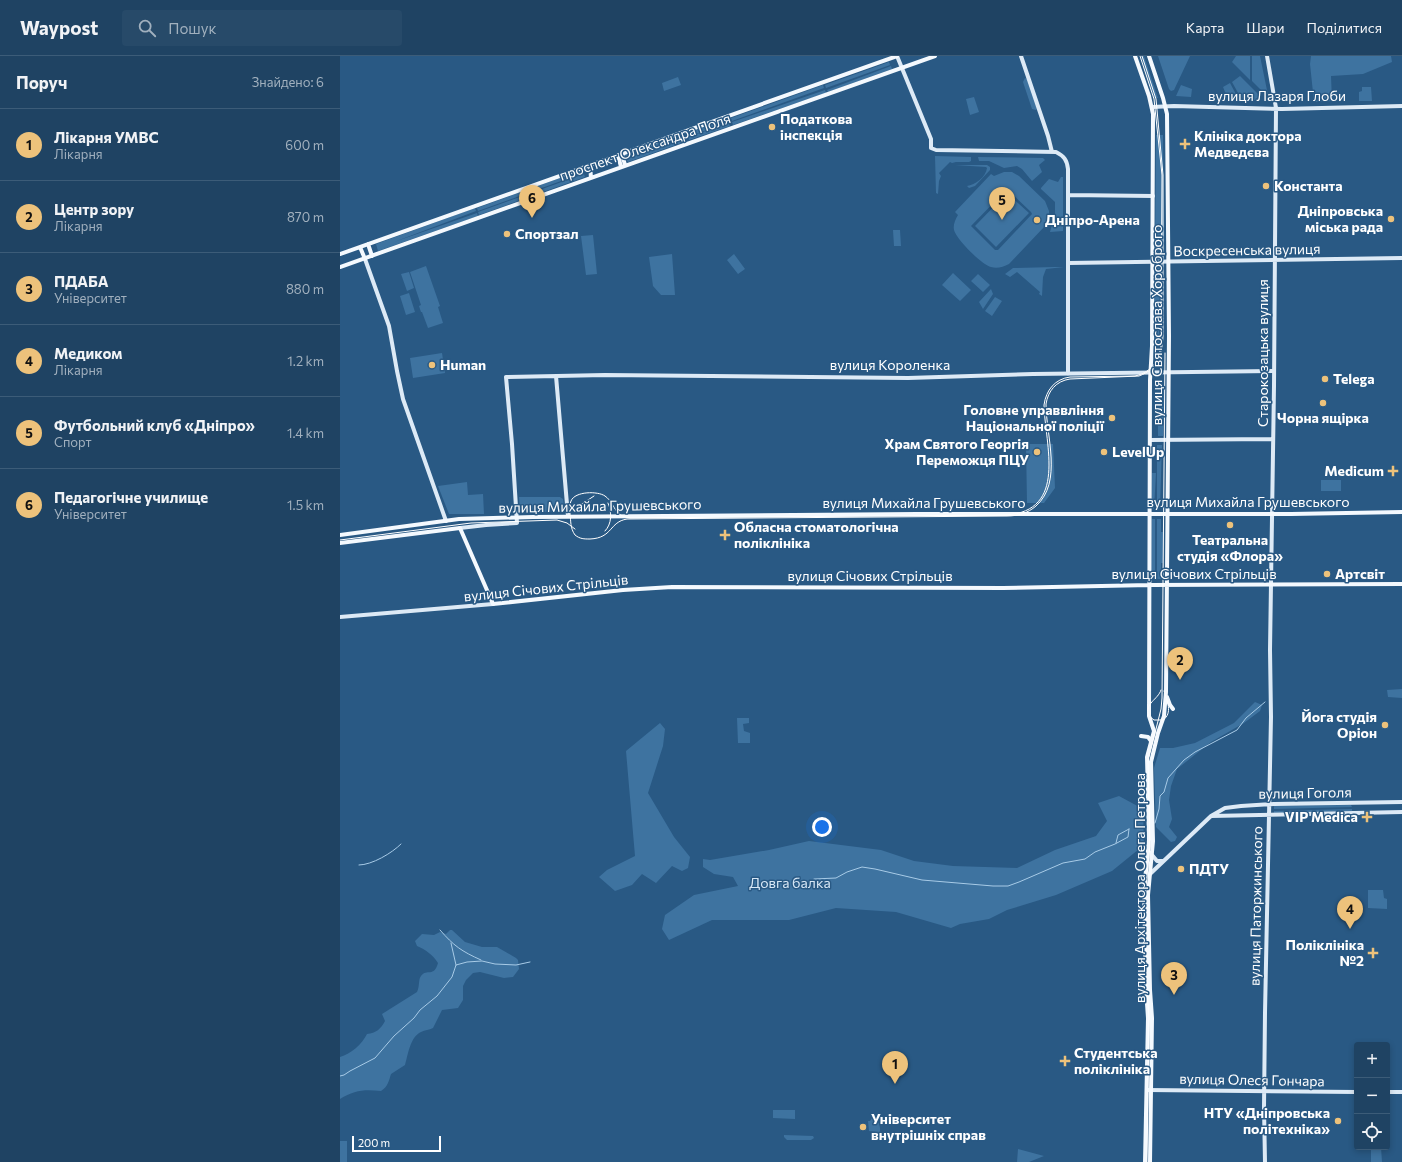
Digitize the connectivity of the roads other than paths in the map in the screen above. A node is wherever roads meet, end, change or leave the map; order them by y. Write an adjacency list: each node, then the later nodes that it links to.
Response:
1 (897, 56): 7 (street); 13 (main road, проспект Олександра Поля)
2 (935, 56): 7 (main road, проспект Олександра Поля)
3 (1021, 56): 12 (street)
4 (1136, 56): 10 (main road, вулиця Святослава Хороброго)
5 (1149, 56): 8 (main road, вулиця Святослава Хороброго)
6 (1267, 56): 11 (street, Старокозацька вулиця)
7 (902, 68): 12 (street); 15 (main road, проспект Олександра Поля)
8 (1165, 106): 10 (street, вулиця Лазаря Глоби); 11 (street, вулиця Лазаря Глоби); 27 (main road, вулиця Святослава Хороброго)
9 (1402, 106): 11 (street, вулиця Лазаря Глоби)
10 (1152, 107): 18 (main road, вулиця Святослава Хороброго)
11 (1276, 108): 25 (street, Старокозацька вулиця)
12 (1054, 152): 17 (street)
13 (620, 155): 14 (main road, проспект Олександра Поля); 15 (main road)
14 (590, 166): 16 (main road); 19 (main road, проспект Олександра Поля)
15 (623, 166): 16 (main road, проспект Олександра Поля)
16 (591, 178): 22 (main road, проспект Олександра Поля)
17 (1068, 195): 18 (street); 28 (street)
18 (1152, 196): 26 (main road, вулиця Святослава Хороброго)
19 (368, 244): 20 (main road, проспект Олександра Поля); 22 (main road)
20 (360, 247): 21 (main road, проспект Олександра Поля); 24 (main road)
21 (340, 254)
22 (372, 256): 24 (main road, проспект Олександра Поля)
23 (1402, 258): 25 (street, Воскресенська вулиця)
24 (365, 259): 29 (main road, проспект Олександра Поля); 44 (street)
25 (1274, 261): 27 (street, Воскресенська вулиця); 30 (street, Старокозацька вулиця)
26 (1152, 262): 27 (street, Воскресенська вулиця); 28 (street, Воскресенська вулиця); 31 (main road, вулиця Святослава Хороброго)
27 (1168, 262): 32 (main road, вулиця Святослава Хороброго)
28 (1068, 263): 33 (street)
29 (340, 267)
30 (1273, 371): 32 (street, вулиця Короленка); 35 (street, Старокозацька вулиця)
31 (1150, 372): 32 (street, вулиця Короленка); 33 (street, вулиця Короленка); 36 (main road, вулиця Святослава Хороброго)
32 (1168, 372): 37 (main road, вулиця Святослава Хороброго)
33 (1068, 374): 34 (street, вулиця Короленка)
34 (556, 376): 42 (street); 43 (street, вулиця Короленка)
35 (1273, 439): 37 (street); 41 (street, Старокозацька вулиця)
36 (1150, 440): 37 (street); 39 (main road, вулиця Святослава Хороброго)
37 (1168, 440): 40 (main road, вулиця Святослава Хороброго)
38 (1402, 512): 41 (main road, вулиця Михайла Грушевського)
39 (1150, 514): 40 (main road, вулиця Михайла Грушевського); 42 (main road, вулиця Михайла Грушевського); 50 (main road, вулиця Святослава Хороброго)
40 (1168, 514): 41 (main road, вулиця Михайла Грушевського); 51 (main road, вулиця Святослава Хороброго)
41 (1272, 514): 52 (street, Старокозацька вулиця)
42 (568, 516): 43 (main road, вулиця Михайла Грушевського)
43 (517, 517): 44 (main road, вулиця Михайла Грушевського); 45 (street, вулиця Михайла Грушевського)
44 (446, 521): 46 (main road); 47 (main road, вулиця Михайла Грушевського)
45 (460, 528): 46 (main road); 53 (main road)
46 (449, 529): 48 (main road)
47 (340, 535)
48 (340, 543)
49 (1402, 584): 52 (main road, вулиця Січових Стрільців)
50 (1150, 585): 51 (main road, вулиця Січових Стрільців); 53 (main road, вулиця Січових Стрільців); 58 (main road, вулиця Святослава Хороброго)
51 (1167, 585): 52 (main road, вулиця Січових Стрільців); 56 (main road, вулиця Святослава Хороброго)
52 (1271, 585): 55 (street, Старокозацька вулиця)
53 (493, 604): 54 (street, вулиця Січових Стрільців)
54 (340, 617)
55 (1270, 650): 65 (street, вулиця Паторжинського)
56 (1166, 692): 57 (main road); 58 (main road, вулиця Святослава Хороброго)
57 (1174, 709)
58 (1156, 732): 60 (main road, вулиця Святослава Хороброго); 62 (main road, вулиця Святослава Хороброго)
59 (1141, 736): 60 (main road)
60 (1151, 741): 61 (main road, вулиця Святослава Хороброго)
61 (1148, 754): 63 (main road, вулиця Архітектора Олега Петрова)
62 (1152, 758): 63 (main road, вулиця Архітектора Олега Петрова)
63 (1150, 798): 69 (main road, вулиця Архітектора Олега Петрова)
64 (1402, 802): 65 (street, вулиця Гоголя)
65 (1269, 805): 67 (street, вулиця Паторжинського); 68 (street, вулиця Гоголя)
66 (1402, 812): 67 (street, вулиця Гоголя)
67 (1269, 815): 68 (street, вулиця Гоголя); 74 (street, вулиця Паторжинського)
68 (1210, 816): 71 (street, вулиця Гоголя)
69 (1151, 828): 70 (main road, вулиця Архітектора Олега Петрова); 73 (main road, вулиця Архітектора Олега Петрова)
70 (1152, 855): 71 (street); 72 (main road, вулиця Архітектора Олега Петрова)
71 (1164, 861): 72 (street, вулиця Гоголя)
72 (1150, 874): 73 (main road, вулиця Архітектора Олега Петрова)
73 (1148, 1090): 74 (street, вулиця Олеся Гончара); 78 (main road, вулиця Архітектора Олега Петрова); 79 (main road, вулиця Архітектора Олега Петрова)
74 (1264, 1091): 75 (street, вулиця Олеся Гончара); 80 (street, вулиця Паторжинського)
75 (1354, 1092)
76 (1390, 1092): 77 (street)
77 (1402, 1092)
78 (1146, 1162)
79 (1150, 1162)
80 (1265, 1162)

